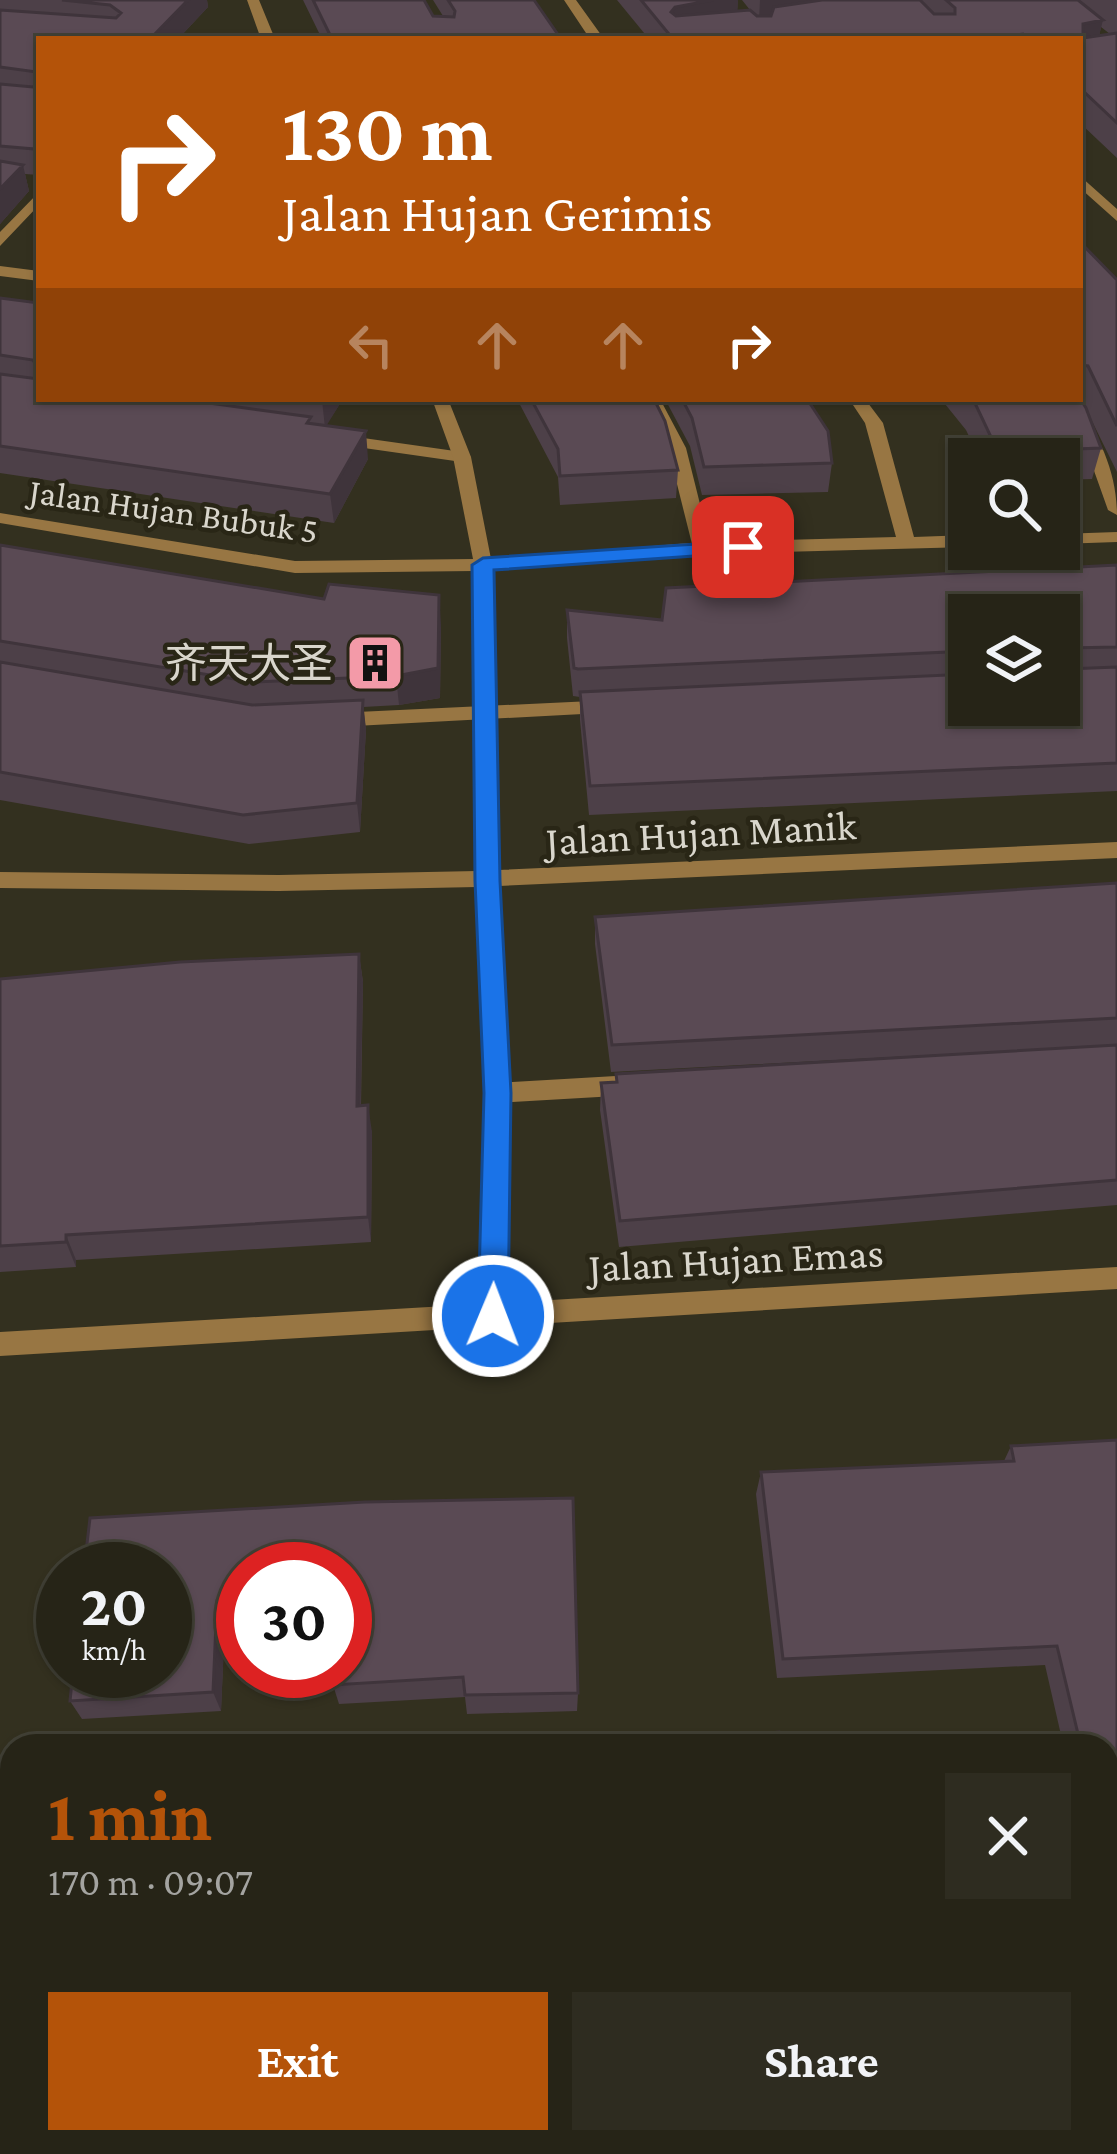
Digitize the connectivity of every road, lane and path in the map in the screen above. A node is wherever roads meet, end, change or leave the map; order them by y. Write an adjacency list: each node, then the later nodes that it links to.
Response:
1 (253, 0): 3 (street)
2 (570, 0): 4 (street)
3 (267, 36)
4 (595, 36)
5 (20, 182): 7 (street)
6 (1083, 183): 9 (street)
7 (36, 184)
8 (36, 199): 10 (street)
9 (1117, 217)
10 (0, 241)
11 (0, 271): 12 (street)
12 (36, 276)
13 (441, 402): 18 (street)
14 (653, 402): 25 (street)
15 (859, 402): 24 (street)
16 (1070, 402): 19 (street)
17 (326, 437): 18 (street)
18 (462, 457): 26 (street)
19 (1117, 510)
20 (0, 518): 26 (street, Jalan Hujan Bubuk 5)
21 (1117, 537): 22 (street)
22 (1080, 538)
23 (948, 542): 24 (street, Jalan Hujan Bubuk 5)
24 (907, 543): 25 (street, Jalan Hujan Bubuk 5)
25 (702, 548): 26 (street, Jalan Hujan Bubuk 5)
26 (483, 565): 28 (street)
27 (647, 706): 28 (street)
28 (486, 713): 29 (street); 32 (street)
29 (303, 721)
30 (1117, 850): 32 (street, Jalan Hujan Manik)
31 (0, 880): 32 (street, Jalan Hujan Manik)
32 (488, 881): 34 (street)
33 (664, 1084): 34 (street)
34 (497, 1093): 36 (street)
35 (1117, 1278): 36 (street, Jalan Hujan Emas)
36 (493, 1316): 37 (street, Jalan Hujan Emas)
37 (0, 1344)

